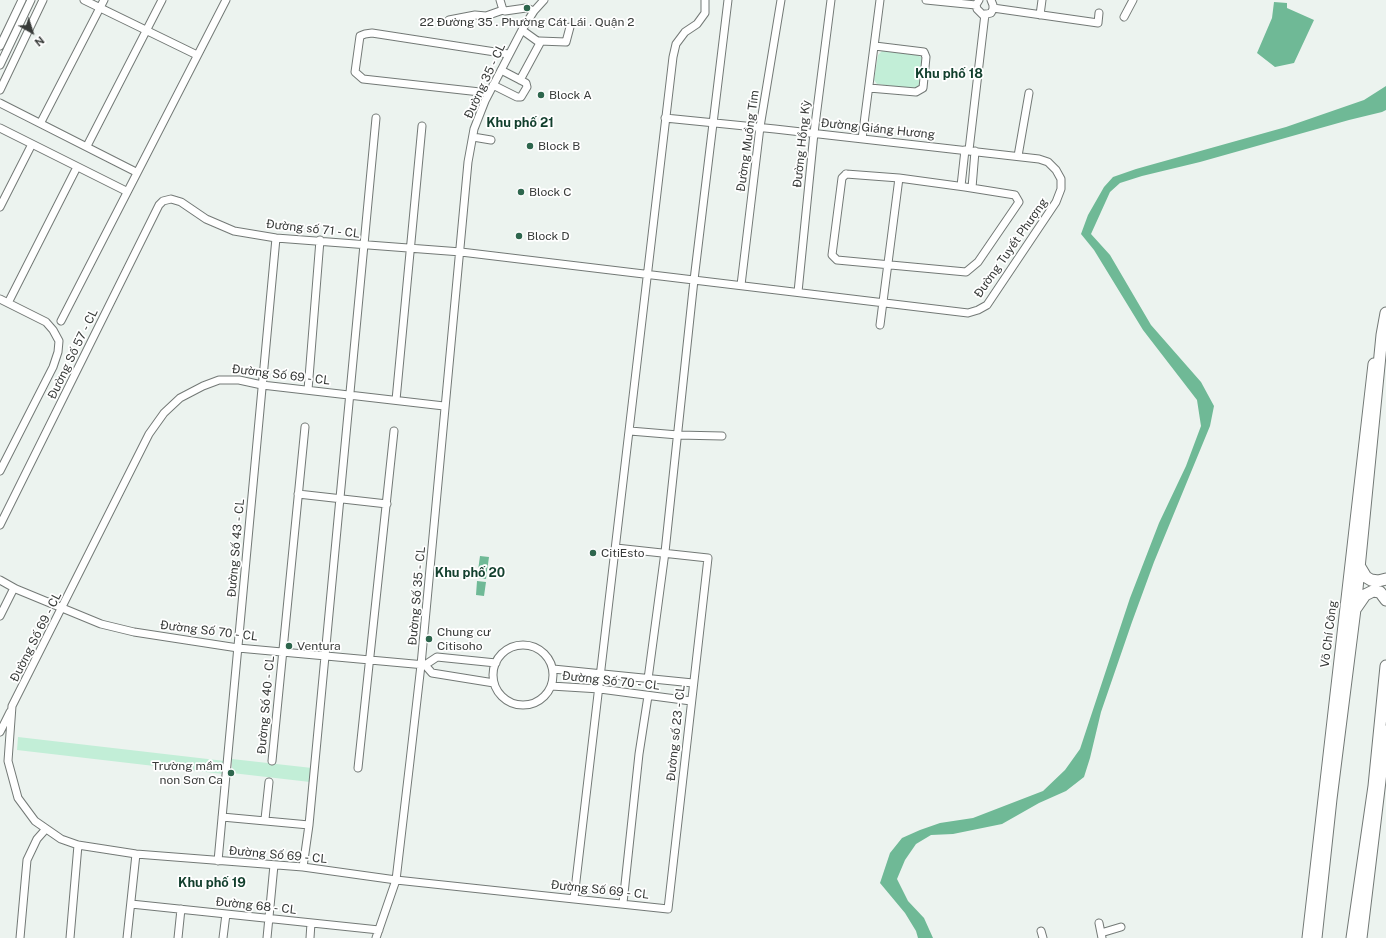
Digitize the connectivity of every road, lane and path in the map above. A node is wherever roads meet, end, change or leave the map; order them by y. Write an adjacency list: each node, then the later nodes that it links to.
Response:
1 (22, 0): 35 (street)
2 (31, 0): 39 (street)
3 (39, 0): 42 (street)
4 (43, 0): 45 (street)
5 (84, 0): 22 (street)
6 (104, 0): 22 (street)
7 (162, 0): 33 (street)
8 (226, 0): 38 (street)
9 (500, 0): 24 (street)
10 (544, 0): 25 (street, Đường 35 - CL)
11 (705, 0): 50 (street)
12 (728, 0): 52 (street)
13 (781, 0): 54 (street, Đường Muồng Tím)
14 (831, 0): 56 (street, Đường Hồng Kỳ)
15 (880, 0): 36 (street)
16 (926, 0): 17 (street)
17 (934, 0): 21 (street)
18 (991, 0): 23 (street)
19 (1042, 0): 28 (street)
20 (1133, 0): 29 (street)
21 (978, 3): 27 (street)
22 (100, 8): 33 (street); 51 (street)
23 (993, 8): 27 (street); 28 (street)
24 (503, 10): 25 (street); 30 (street)
25 (534, 11): 32 (street, Đường 35 - CL)
26 (1099, 13): 28 (street)
27 (985, 14): 62 (street)
28 (1040, 15)
29 (1124, 17)
30 (449, 20)
31 (570, 27): 34 (street)
32 (522, 30): 34 (street); 37 (street, Đường 35 - CL)
33 (146, 31): 38 (street); 61 (street)
34 (539, 41): 41 (street)
35 (0, 46)
36 (875, 46): 44 (street); 44 (street)
37 (508, 54): 40 (street, Đường 35 - CL); 46 (street)
38 (197, 55): 65 (street)
39 (0, 65)
40 (501, 70): 41 (street); 43 (street, Đường 35 - CL)
41 (520, 80): 43 (street)
42 (0, 82)
43 (493, 85): 46 (street, Đường 35 - CL)
44 (869, 88): 58 (street)
45 (0, 90)
46 (489, 93): 57 (street, Đường 35 - CL)
47 (1029, 93): 63 (street)
48 (0, 103): 51 (street)
49 (376, 118): 74 (street)
50 (665, 118): 52 (street, Đường Giáng Hương); 78 (street)
51 (41, 122): 61 (street)
52 (714, 123): 54 (street, Đường Giáng Hương); 79 (street)
53 (422, 126): 75 (street)
54 (760, 127): 56 (street, Đường Giáng Hương); 80 (street, Đường Muồng Tím)
55 (0, 128): 60 (street)
56 (814, 133): 58 (street, Đường Giáng Hương); 81 (street, Đường Hồng Kỳ)
57 (473, 137): 59 (street); 76 (street, Đường 35 - CL)
58 (862, 139): 62 (street, Đường Giáng Hương)
59 (492, 140)
60 (32, 144): 64 (street); 71 (street)
61 (87, 146): 65 (street)
62 (970, 150): 63 (street, Đường Tuyết Phượng); 67 (street); 68 (street)
63 (1018, 156): 83 (street, Đường Tuyết Phượng)
64 (77, 167): 69 (street); 84 (street)
65 (136, 172): 69 (street)
66 (898, 178): 67 (street); 77 (street); 77 (street)
67 (961, 186): 68 (street)
68 (972, 188): 77 (street)
69 (126, 191): 86 (street)
70 (171, 199): 72 (street, Đường số 71 - CL); 103 (street, Đường Số 57 - CL)
71 (0, 207)
72 (276, 238): 73 (street, Đường số 71 - CL); 89 (street, Đường Số 43 - CL)
73 (320, 240): 74 (street, Đường số 71 - CL); 90 (street)
74 (364, 245): 75 (street, Đường số 71 - CL); 91 (street)
75 (412, 248): 76 (street, Đường số 71 - CL); 92 (street)
76 (461, 252): 78 (street, Đường số 71 - CL); 93 (street, Đường Số 35 - CL)
77 (887, 265): 83 (street)
78 (648, 274): 79 (street, Đường Tuyết Phượng); 95 (street)
79 (694, 280): 80 (street, Đường Tuyết Phượng); 97 (street)
80 (741, 285): 81 (street, Đường Tuyết Phượng)
81 (798, 292): 83 (street, Đường Tuyết Phượng)
82 (0, 299): 84 (street)
83 (882, 301): 87 (street)
84 (8, 302): 99 (street)
85 (1386, 313): 88 (main road, Võ Chí Công)
86 (61, 321)
87 (880, 325)
88 (1382, 335): 106 (main road, Võ Chí Công); 123 (main road, Võ Chí Công)
89 (262, 384): 90 (street, Đường Số 69 - CL); 111 (street, Đường Số 69 - CL); 114 (street, Đường Số 43 - CL)
90 (308, 390): 91 (street, Đường Số 69 - CL)
91 (350, 395): 92 (street, Đường Số 69 - CL); 101 (street)
92 (396, 400): 93 (street, Đường Số 69 - CL)
93 (444, 406): 119 (street, Đường Số 35 - CL)
94 (305, 427): 100 (street, Đường Số 40 - CL)
95 (630, 430): 97 (street); 104 (street)
96 (394, 431): 102 (street)
97 (678, 436): 98 (street); 105 (street)
98 (722, 436)
99 (0, 471)
100 (298, 494): 101 (street); 115 (street, Đường Số 40 - CL)
101 (340, 499): 102 (street); 116 (street)
102 (387, 504): 117 (street)
103 (0, 525)
104 (616, 548): 105 (street); 122 (street)
105 (665, 552): 124 (street); 126 (street, Đường số 23 - CL)
106 (1360, 567): 107 (main road); 112 (main road, Võ Chí Công)
107 (1386, 579)
108 (0, 580): 109 (street, Đường Số 70 - CL)
109 (14, 588): 111 (street, Đường Số 70 - CL); 113 (street)
110 (1386, 600): 112 (main road)
111 (63, 608): 114 (street, Đường Số 70 - CL); 131 (street, Đường Số 69 - CL)
112 (1355, 608): 123 (main road, Võ Chí Công)
113 (0, 616)
114 (238, 648): 115 (street, Đường Số 70 - CL); 138 (street, Đường Số 43 - CL)
115 (281, 651): 116 (street, Đường Số 70 - CL); 134 (street, Đường Số 40 - CL)
116 (325, 656): 117 (street, Đường Số 70 - CL); 140 (street)
117 (370, 659): 119 (street, Đường Số 70 - CL); 135 (street)
118 (496, 663): 119 (street, Đường Số 70 - CL); 121 (street); 125 (street)
119 (423, 665): 125 (street, Đường Số 70 - CL); 147 (street, Đường Số 35 - CL)
120 (1386, 666): 137 (main road)
121 (553, 669): 122 (street, Đường Số 70 - CL); 127 (street)
122 (601, 674): 124 (street, Đường Số 70 - CL); 128 (street)
123 (1342, 676): 168 (main road, Võ Chí Công); 169 (main road, Võ Chí Công)
124 (648, 679): 126 (street, Đường Số 70 - CL)
125 (494, 683): 127 (street)
126 (693, 683): 130 (street, Đường số 23 - CL)
127 (551, 686): 128 (street, Đường Số 70 - CL)
128 (600, 689): 129 (street, Đường Số 70 - CL); 148 (street)
129 (648, 696): 130 (street, Đường Số 70 - CL); 149 (street)
130 (691, 701): 152 (street, Đường số 23 - CL)
131 (12, 706): 133 (street); 141 (street, Đường Số 69 - CL)
132 (1386, 731): 137 (main road)
133 (0, 732)
134 (272, 761)
135 (358, 768)
136 (269, 782): 139 (street)
137 (1380, 786): 170 (main road); 171 (main road)
138 (222, 817): 139 (street); 144 (street, Đường Số 43 - CL)
139 (265, 819): 140 (street)
140 (309, 825): 146 (street)
141 (45, 830): 142 (street, Đường Số 69 - CL); 160 (street)
142 (78, 846): 143 (street, Đường Số 69 - CL); 161 (street)
143 (136, 854): 144 (street, Đường Số 69 - CL); 150 (street)
144 (218, 861): 145 (street, Đường Số 69 - CL)
145 (274, 865): 146 (street, Đường Số 69 - CL); 154 (street)
146 (303, 867): 147 (street, Đường Số 69 - CL)
147 (396, 880): 148 (street, Đường Số 69 - CL); 158 (street, Đường Số 35 - CL)
148 (574, 898): 149 (street, Đường Số 69 - CL)
149 (623, 903): 152 (street, Đường Số 69 - CL)
150 (131, 904): 151 (street, Đường 68 - CL); 162 (street)
151 (181, 909): 153 (street, Đường 68 - CL); 163 (street)
152 (668, 909)
153 (226, 914): 154 (street, Đường 68 - CL); 164 (street)
154 (269, 918): 155 (street, Đường 68 - CL); 165 (street)
155 (311, 923): 158 (street, Đường 68 - CL); 166 (street)
156 (1099, 923): 159 (street)
157 (1121, 927): 159 (street)
158 (379, 930): 167 (street, Đường Số 35 - CL)
159 (1102, 935)
160 (20, 938)
161 (70, 938)
162 (128, 938)
163 (178, 938)
164 (223, 938)
165 (267, 938)
166 (310, 938)
167 (376, 938)
168 (1308, 938)
169 (1316, 938)
170 (1352, 938)
171 (1361, 938)

